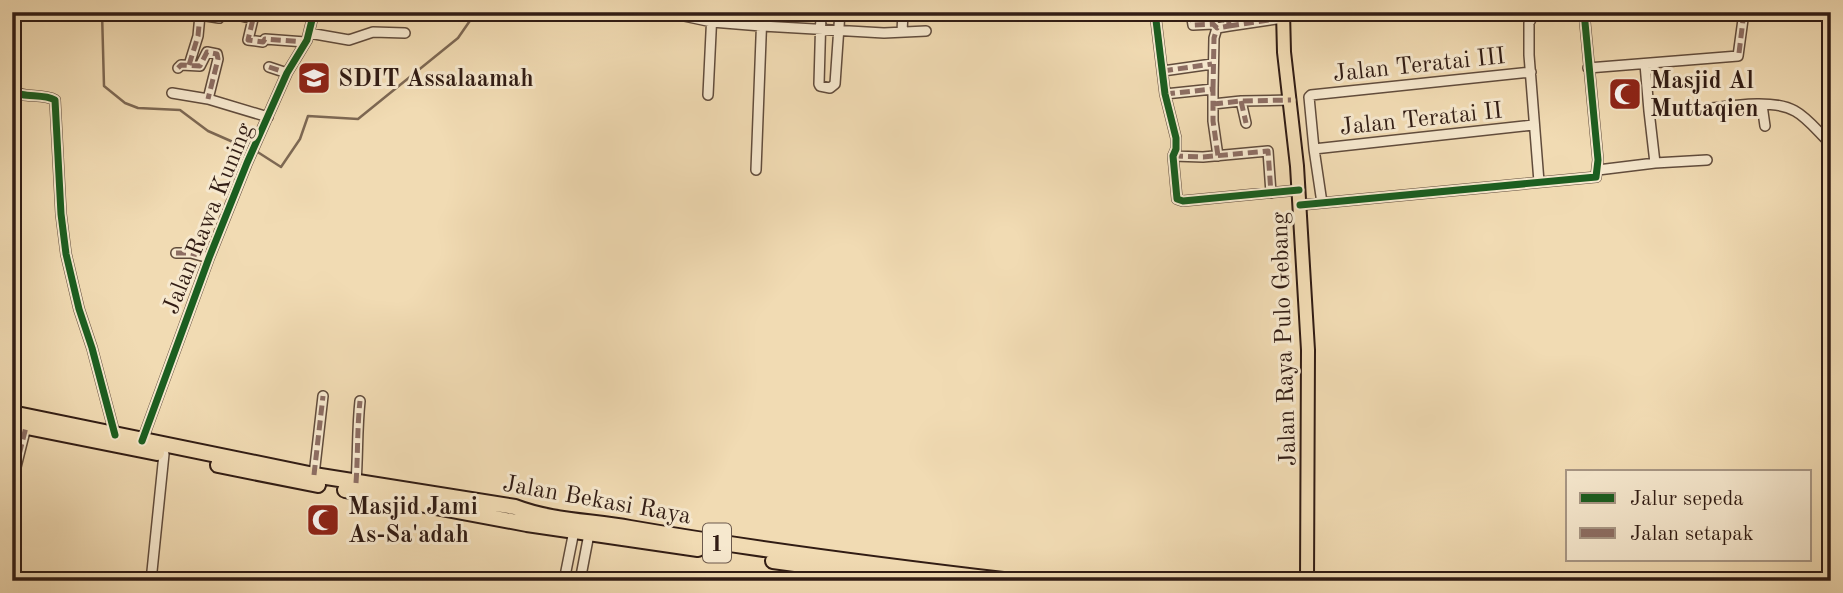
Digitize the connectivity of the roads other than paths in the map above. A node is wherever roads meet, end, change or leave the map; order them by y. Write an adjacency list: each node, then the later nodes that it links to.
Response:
1 (223, 12): 25 (street); 28 (street)
2 (314, 12): 25 (street, Jalan Rawa Kuning)
3 (665, 12): 16 (street)
4 (762, 12): 17 (street)
5 (821, 12): 20 (street)
6 (840, 12): 21 (street)
7 (904, 12): 23 (street)
8 (1184, 12): 14 (street)
9 (1191, 12): 19 (street)
10 (1228, 12): 18 (street)
11 (1535, 12): 33 (street)
12 (1584, 12): 31 (street)
13 (1744, 12): 27 (street)
14 (1155, 14): 32 (street)
15 (1283, 15): 18 (street); 41 (main road, Jalan Raya Pulo Gebang)
16 (712, 17): 17 (street); 39 (street)
17 (761, 26): 20 (street); 56 (street)
18 (1229, 26): 19 (street)
19 (1217, 28): 26 (street)
20 (820, 29): 21 (street); 21 (street)
21 (839, 30): 23 (street)
22 (926, 31): 23 (street)
23 (902, 32)
24 (405, 33): 25 (street)
25 (307, 37): 34 (street, Jalan Rawa Kuning)
26 (1212, 64): 32 (street); 35 (street)
27 (1645, 64): 31 (street); 45 (street)
28 (189, 65): 30 (street); 40 (street)
29 (269, 67): 34 (street)
30 (178, 68)
31 (1588, 68): 57 (street)
32 (1163, 71): 38 (street)
33 (1531, 72): 48 (street); 51 (street, Jalan Teratai III)
34 (287, 73): 46 (street, Jalan Rawa Kuning)
35 (1213, 89): 38 (street); 43 (street)
36 (12, 90): 69 (street)
37 (172, 93): 40 (street)
38 (1165, 94): 52 (street)
39 (708, 95)
40 (208, 99): 46 (street)
41 (1291, 100): 42 (street); 59 (main road, Jalan Raya Pulo Gebang)
42 (1241, 101): 43 (street); 47 (street)
43 (1213, 104): 53 (street)
44 (1762, 105): 45 (street); 49 (street); 50 (street)
45 (1649, 111): 55 (street)
46 (268, 117): 64 (street, Jalan Rawa Kuning)
47 (1245, 123)
48 (1533, 125): 51 (street, Jalan Teratai II); 58 (street)
49 (1765, 126)
50 (1831, 144)
51 (1314, 149): 61 (street)
52 (1173, 156): 53 (street); 60 (street)
53 (1218, 156): 60 (street)
54 (1707, 160): 55 (street)
55 (1655, 163): 57 (street)
56 (756, 170)
57 (1597, 174): 58 (street)
58 (1539, 182): 61 (street)
59 (1299, 190): 60 (street); 62 (main road, Jalan Raya Pulo Gebang)
60 (1271, 192)
61 (1322, 203): 62 (street)
62 (1300, 205): 83 (main road, Jalan Raya Pulo Gebang)
63 (176, 253): 64 (street)
64 (209, 258): 70 (street, Jalan Rawa Kuning)
65 (323, 396): 72 (street)
66 (359, 401): 74 (street)
67 (12, 413): 69 (highway, Jalan Bekasi Raya / 1)
68 (19, 425): 71 (highway, Jalan Bekasi Raya / 1); 73 (street)
69 (115, 435): 70 (highway, Jalan Bekasi Raya / 1)
70 (142, 441): 72 (highway, Jalan Bekasi Raya / 1)
71 (164, 454): 75 (highway, Jalan Bekasi Raya / 1); 78 (street)
72 (314, 475): 74 (highway, Jalan Bekasi Raya / 1)
73 (12, 483)
74 (356, 483): 77 (highway, Jalan Bekasi Raya / 1)
75 (573, 531): 76 (highway, Jalan Bekasi Raya / 1); 79 (street)
76 (589, 534): 77 (highway, Jalan Bekasi Raya / 1); 80 (street)
77 (694, 544): 81 (highway, Jalan Bekasi Raya / 1); 82 (highway, Jalan Bekasi Raya / 1)
78 (151, 581)
79 (564, 581)
80 (580, 581)
81 (921, 581)
82 (1012, 581)
83 (1307, 581)

